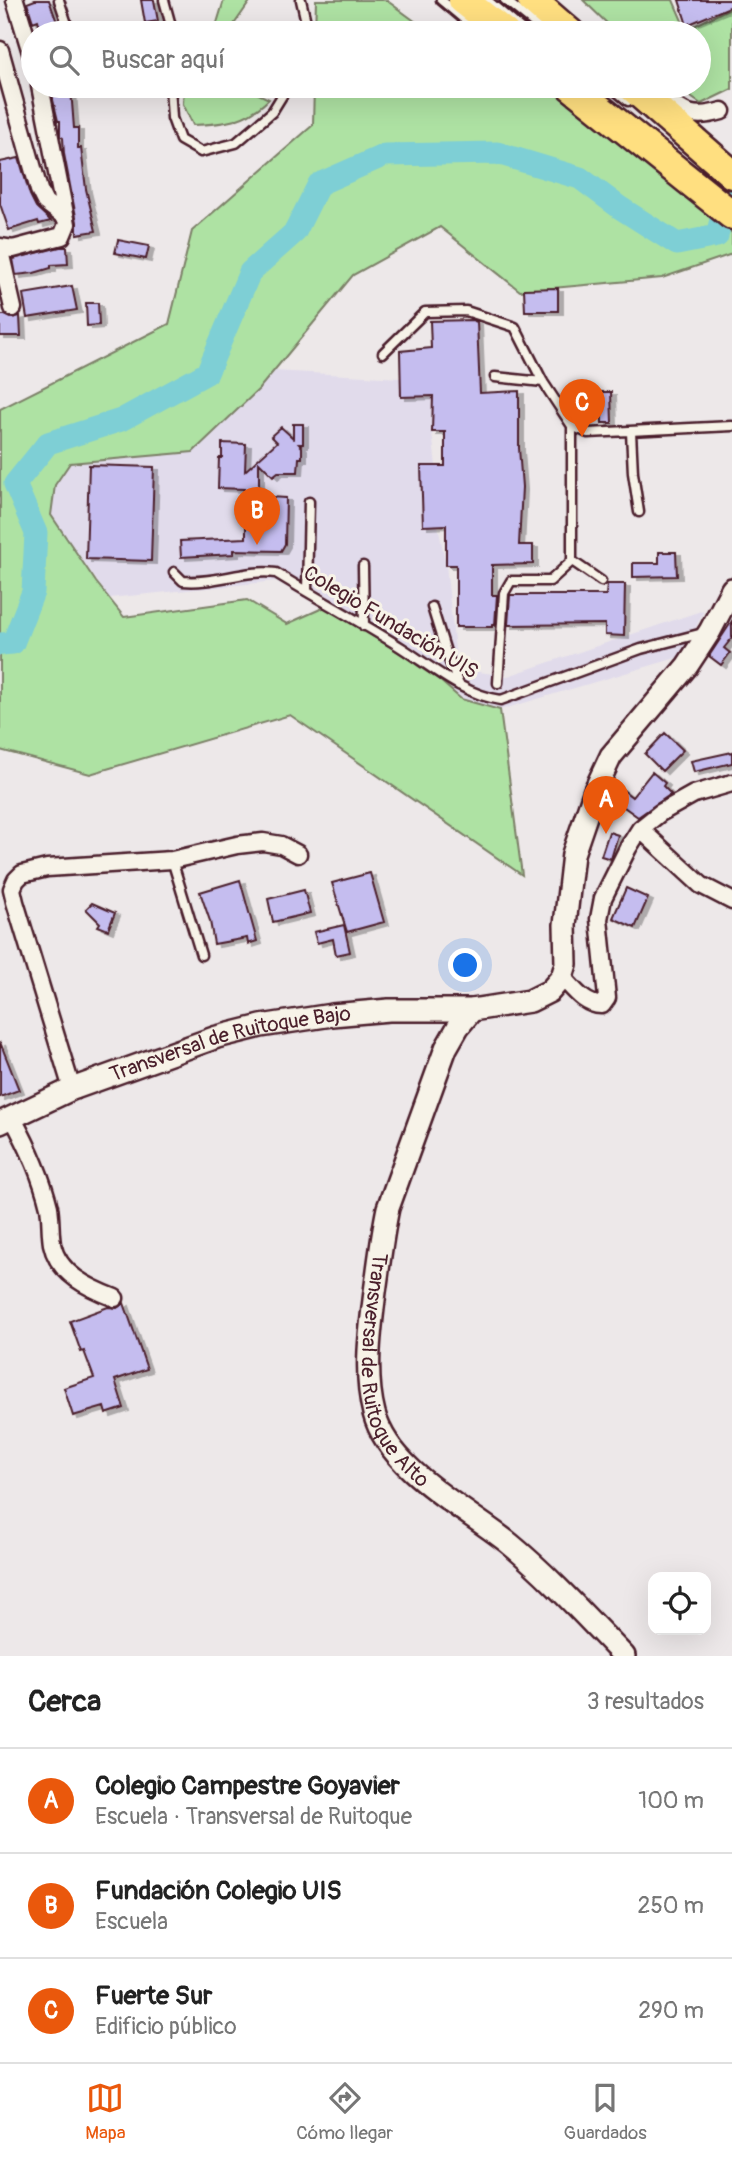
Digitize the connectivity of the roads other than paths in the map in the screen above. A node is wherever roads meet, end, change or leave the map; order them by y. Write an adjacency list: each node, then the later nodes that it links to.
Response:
1 (15, 0): 10 (street)
2 (59, 0): 11 (lane)
3 (164, 0): 12 (lane)
4 (301, 0): 13 (lane)
5 (441, 0): 14 (lane)
6 (464, 0): 15 (highway)
7 (487, 0): 16 (lane)
8 (505, 0): 17 (lane)
9 (532, 0): 18 (highway)
10 (21, 21)
11 (66, 21)
12 (170, 21)
13 (306, 21)
14 (466, 21)
15 (495, 21)
16 (503, 21)
17 (531, 21)
18 (556, 21)
19 (2, 57): 20 (street); 30 (street)
20 (21, 57)
21 (42, 98): 30 (street)
22 (171, 98): 23 (lane)
23 (281, 98)
24 (586, 98): 29 (highway)
25 (636, 98): 28 (highway)
26 (666, 98): 27 (street)
27 (727, 108): 28 (street)
28 (720, 164)
29 (732, 215)
30 (66, 218): 31 (street)
31 (0, 249): 32 (street)
32 (13, 308)
33 (383, 353): 35 (lane)
34 (495, 377): 35 (lane)
35 (542, 382): 36 (lane)
36 (572, 426): 38 (lane); 41 (lane)
37 (732, 426): 38 (lane)
38 (631, 432): 40 (lane)
39 (309, 502): 46 (lane)
40 (639, 512)
41 (572, 561): 44 (lane); 50 (lane)
42 (363, 566): 48 (lane)
43 (174, 572): 46 (lane, Colegio Fundación UIS)
44 (601, 581)
45 (732, 589): 49 (street)
46 (307, 591): 48 (lane, Colegio Fundación UIS)
47 (432, 607): 51 (lane)
48 (364, 626): 51 (lane, Colegio Fundación UIS)
49 (710, 631): 51 (lane, Colegio Fundación UIS); 58 (street)
50 (498, 682)
51 (459, 685)
52 (732, 783): 53 (street)
53 (640, 829): 56 (street); 58 (street)
54 (298, 854): 55 (street)
55 (172, 860): 57 (lane); 60 (street)
56 (732, 901)
57 (201, 955)
58 (562, 977): 59 (street, Transversal de Ruitoque Bajo)
59 (472, 1010): 60 (street, Transversal de Ruitoque Bajo); 63 (street, Transversal de Ruitoque Alto)
60 (72, 1089): 61 (street, Transversal de Ruitoque Bajo)
61 (6, 1120): 62 (street)
62 (115, 1298)
63 (624, 1656)

